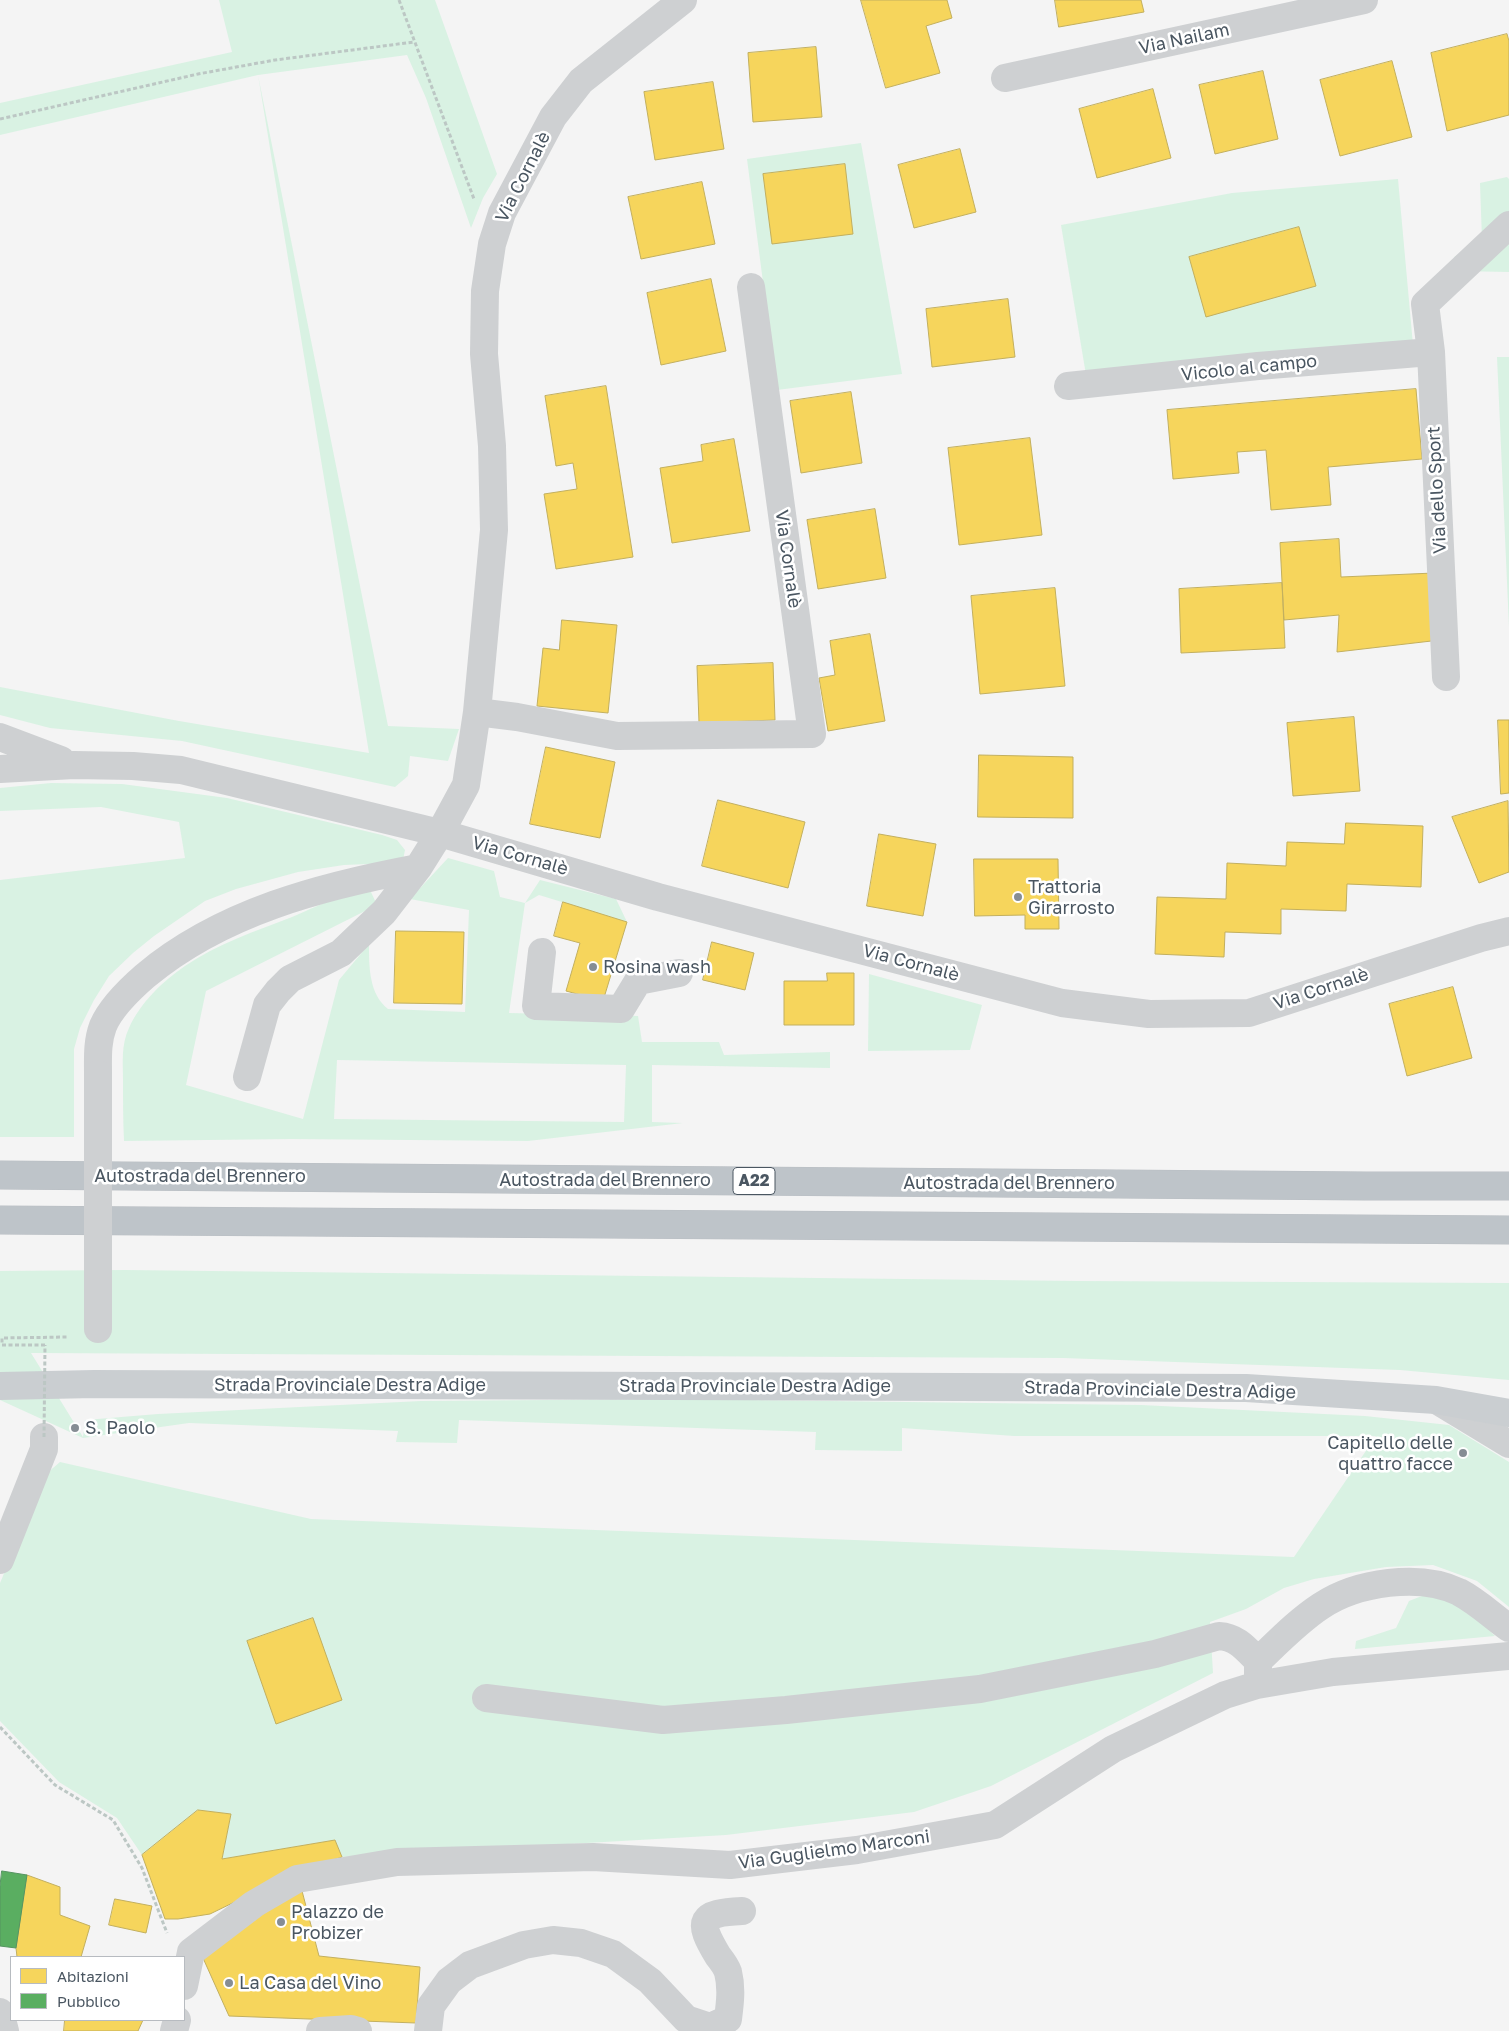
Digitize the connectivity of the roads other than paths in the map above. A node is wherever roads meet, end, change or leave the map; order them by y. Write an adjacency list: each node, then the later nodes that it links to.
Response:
1 (683, 0): 9 (street, Via Cornalè)
2 (1364, 0): 3 (street, Via Nailam)
3 (1005, 78)
4 (1509, 225): 6 (street, Via dello Sport)
5 (751, 287): 9 (street, Via Cornalè)
6 (1431, 352): 7 (street, Vicolo al campo); 8 (street, Via dello Sport)
7 (1068, 386)
8 (1446, 677)
9 (477, 712): 13 (street, Via Cornalè)
10 (0, 737): 11 (street)
11 (74, 764): 12 (street); 13 (street)
12 (0, 769)
13 (440, 833): 14 (street); 15 (street, Via Cornalè)
14 (418, 868): 18 (street); 23 (street, bridge)
15 (1509, 931)
16 (542, 952): 17 (street)
17 (679, 973)
18 (248, 1077)
19 (0, 1175): 20 (highway, Autostrada del Brennero / A22)
20 (1509, 1186)
21 (0, 1220): 22 (highway)
22 (1509, 1230)
23 (98, 1329)
24 (0, 1386): 25 (main road, Strada Provinciale Destra Adige)
25 (1436, 1400): 26 (main road, Strada Provinciale Destra Adige); 28 (street)
26 (1509, 1413)
27 (44, 1437): 29 (street)
28 (1509, 1444)
29 (0, 1560)
30 (1509, 1628): 34 (street)
31 (1509, 1647): 33 (street, Via Guglielmo Marconi)
32 (1509, 1656): 33 (street, Via Guglielmo Marconi)
33 (1469, 1660): 34 (street, Via Guglielmo Marconi)
34 (1258, 1673): 35 (street); 37 (street, Via Guglielmo Marconi)
35 (486, 1698)
36 (742, 1911): 42 (street)
37 (185, 1981)
38 (0, 2012): 39 (street)
39 (5, 2031)
40 (320, 2031): 41 (street)
41 (358, 2031)
42 (428, 2031)

